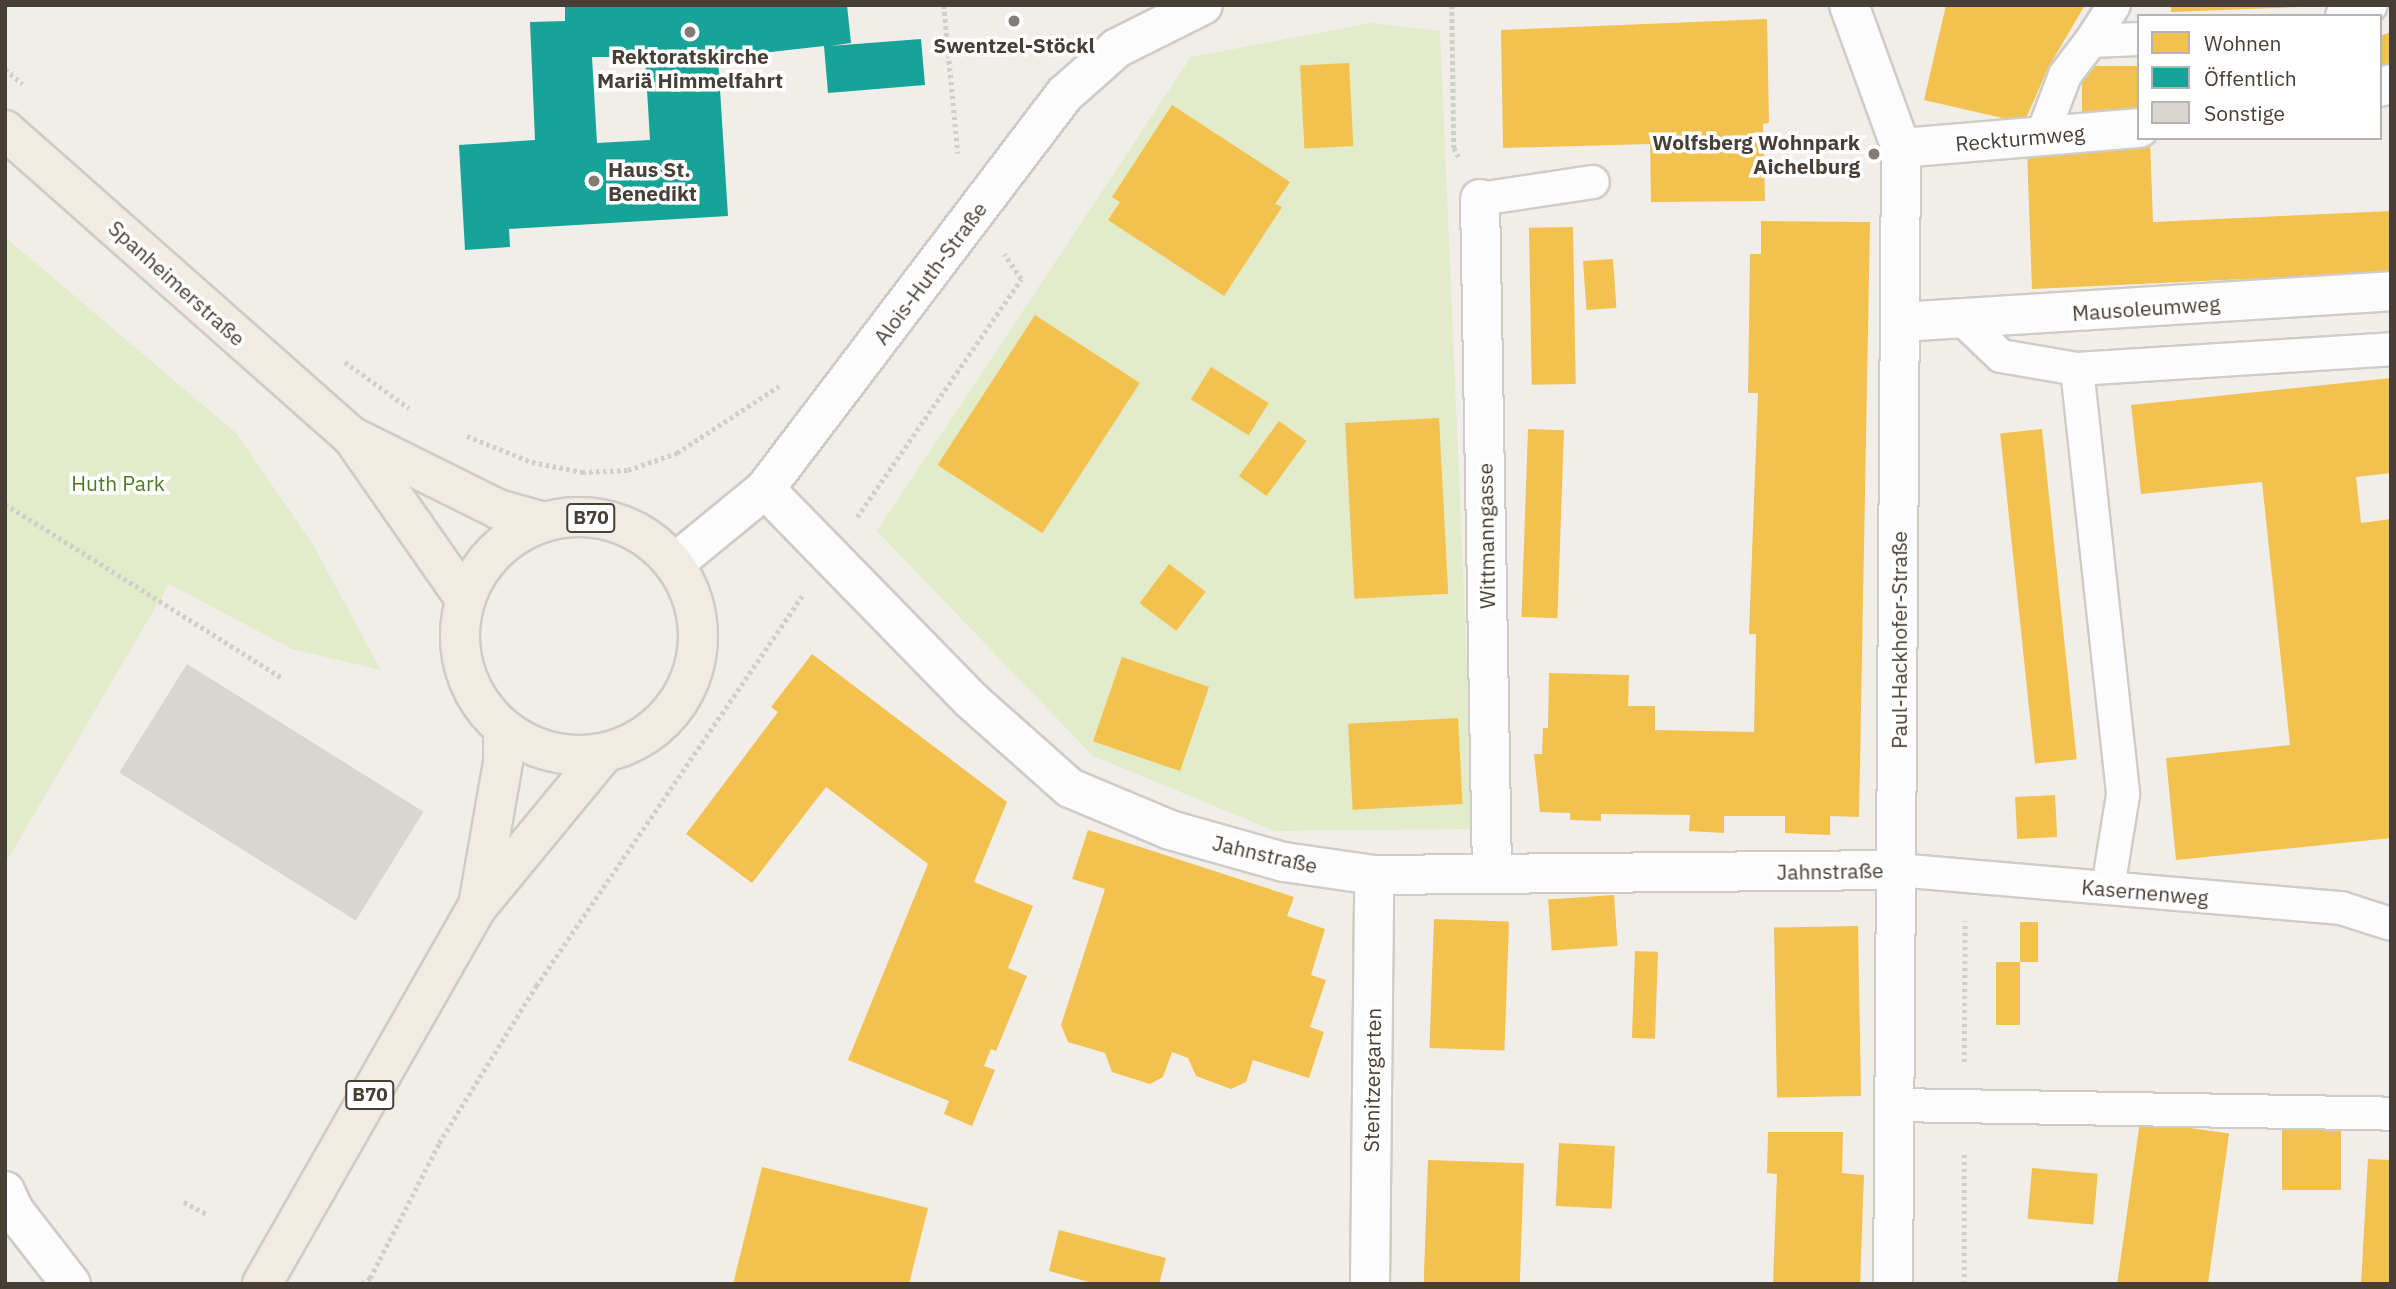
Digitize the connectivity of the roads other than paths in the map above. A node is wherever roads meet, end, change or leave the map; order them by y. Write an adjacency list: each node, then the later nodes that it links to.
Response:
1 (1849, 5): 11 (street, Paul-Hackhofer-Straße)
2 (2114, 5): 7 (lane)
3 (2371, 5): 5 (lane)
4 (1193, 7): 20 (street, Alois-Huth-Straße)
5 (2347, 14)
6 (2137, 39): 7 (lane)
7 (2091, 41): 10 (lane)
8 (2137, 128): 10 (street, Reckturmweg)
9 (5, 130): 19 (main road, Spanheimerstraße / B70)
10 (2042, 136): 11 (street, Reckturmweg)
11 (1901, 148): 16 (street, Paul-Hackhofer-Straße)
12 (1593, 182): 13 (lane)
13 (1480, 199): 27 (street, Wittmanngasse)
14 (2391, 291): 15 (street, Mausoleumweg)
15 (1963, 320): 16 (street, Mausoleumweg); 18 (lane)
16 (1901, 322): 26 (street, Paul-Hackhofer-Straße)
17 (2391, 349): 18 (lane)
18 (2077, 369): 29 (lane)
19 (351, 436): 21 (main road, Spanheimerstraße / B70); 23 (main road, Spanheimerstraße / B70)
20 (765, 489): 22 (street, Alois-Huth-Straße); 28 (street, Jahnstraße)
21 (544, 522): 22 (main road, B70); 23 (main road, B70)
22 (674, 563): 25 (main road, B70)
23 (465, 599): 24 (main road, B70)
24 (503, 728): 25 (main road, B70); 30 (main road, B70)
25 (604, 753): 30 (main road, B70)
26 (1897, 870): 27 (street, Jahnstraße); 29 (lane, Kasernenweg); 32 (street, Paul-Hackhofer-Straße)
27 (1492, 874): 28 (street, Jahnstraße)
28 (1374, 875): 37 (street, Stenitzergarten)
29 (2108, 888): 31 (lane, Kasernenweg)
30 (478, 905): 36 (main road, B70)
31 (2391, 924)
32 (1895, 1105): 33 (lane); 38 (street, Paul-Hackhofer-Straße)
33 (2391, 1114)
34 (5, 1191): 35 (street)
35 (71, 1284)
36 (262, 1284)
37 (1370, 1284)
38 (1894, 1284)

